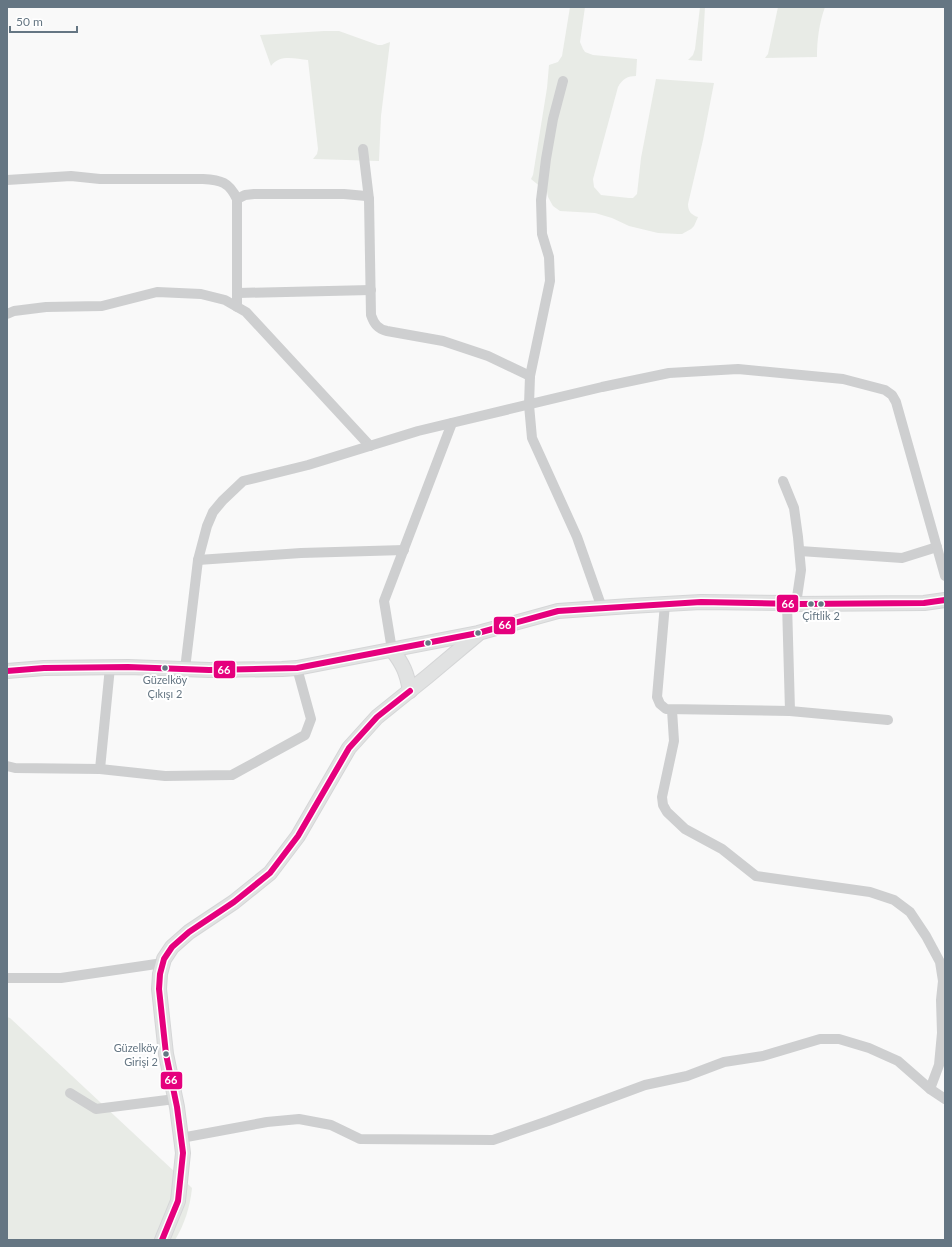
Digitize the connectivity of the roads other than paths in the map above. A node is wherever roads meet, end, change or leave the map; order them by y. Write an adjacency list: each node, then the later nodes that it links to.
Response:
1 (563, 81): 10 (street)
2 (363, 149): 4 (street)
3 (7, 180): 5 (street)
4 (369, 198): 5 (street); 6 (street)
5 (237, 199): 7 (street)
6 (371, 290): 7 (street); 10 (street)
7 (238, 293): 8 (street)
8 (237, 307): 9 (street); 13 (street)
9 (7, 314)
10 (530, 376): 11 (street)
11 (529, 405): 12 (street); 15 (street); 23 (street)
12 (452, 423): 13 (street); 16 (street)
13 (370, 446): 18 (street)
14 (783, 481): 17 (street)
15 (937, 547): 17 (street); 19 (street)
16 (404, 550): 18 (street); 25 (street)
17 (800, 551): 22 (street)
18 (198, 560): 28 (street)
19 (945, 576)
20 (945, 600): 22 (street)
21 (665, 604): 22 (street); 23 (street); 31 (street)
22 (792, 604): 32 (street)
23 (602, 608): 24 (street)
24 (478, 633): 25 (street); 30 (street)
25 (392, 650): 27 (street); 30 (street)
26 (110, 667): 28 (street); 29 (street); 35 (street)
27 (297, 668): 28 (street); 35 (street)
28 (185, 669)
29 (7, 671)
30 (410, 691): 36 (street)
31 (672, 710): 32 (street); 38 (street)
32 (790, 711): 33 (street)
33 (888, 720)
34 (7, 766): 35 (street)
35 (100, 769)
36 (163, 963): 37 (street); 40 (street)
37 (7, 978)
38 (930, 1089): 41 (street); 42 (street)
39 (70, 1093): 40 (street)
40 (175, 1099): 42 (street)
41 (945, 1099)
42 (181, 1138): 43 (street)
43 (162, 1240)

